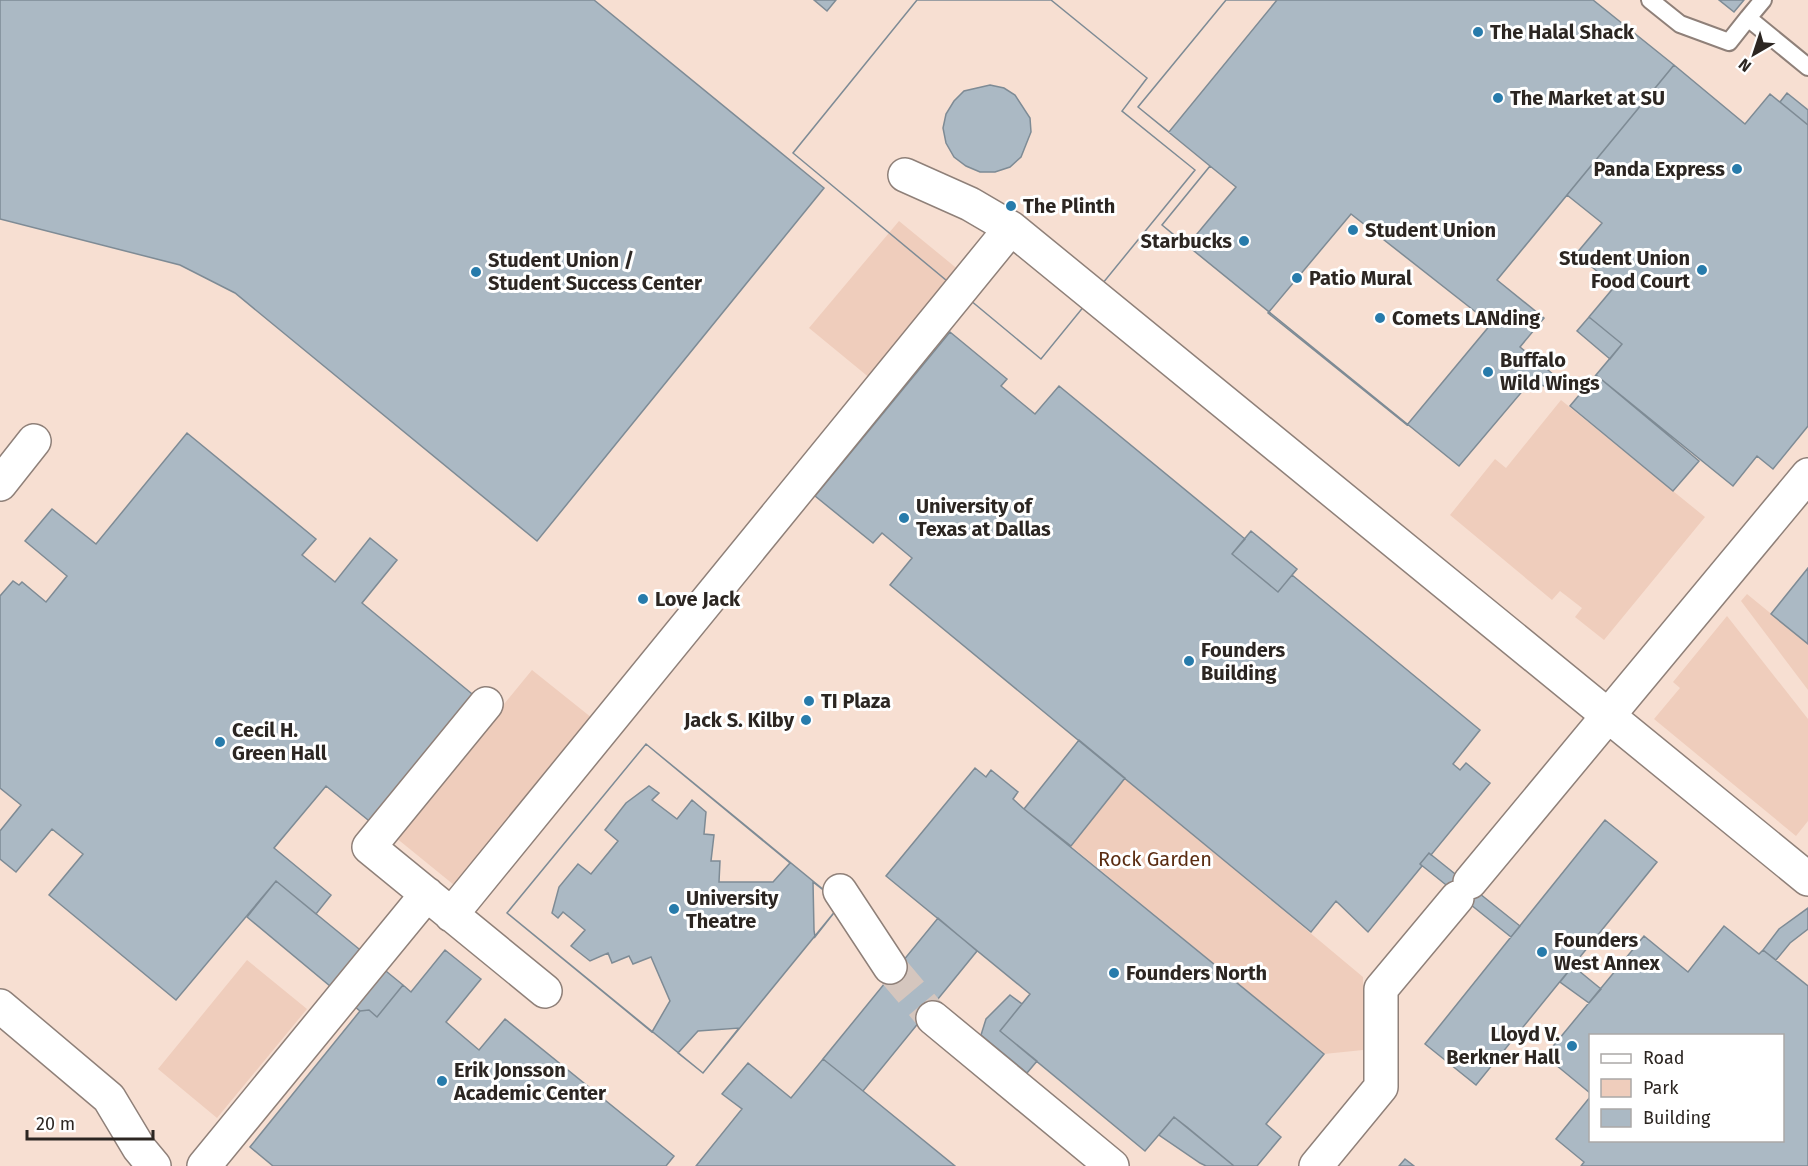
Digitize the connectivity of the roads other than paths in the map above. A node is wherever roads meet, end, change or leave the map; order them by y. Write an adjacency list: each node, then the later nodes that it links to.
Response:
1 (1650, 0): 3 (lane)
2 (1763, 0): 3 (lane)
3 (1748, 18): 4 (lane)
4 (1808, 67)
5 (905, 175): 6 (street)
6 (1011, 228): 11 (street); 14 (street)
7 (34, 441): 9 (street)
8 (1808, 475): 11 (street)
9 (0, 484)
10 (486, 704): 14 (street)
11 (1609, 715): 12 (street); 22 (street)
12 (1808, 879)
13 (840, 891): 15 (street)
14 (439, 905): 16 (street); 21 (street)
15 (890, 967)
16 (545, 991)
17 (0, 1006): 19 (street)
18 (933, 1018): 20 (street)
19 (138, 1160)
20 (1099, 1162)
21 (204, 1166)
22 (1316, 1166)

